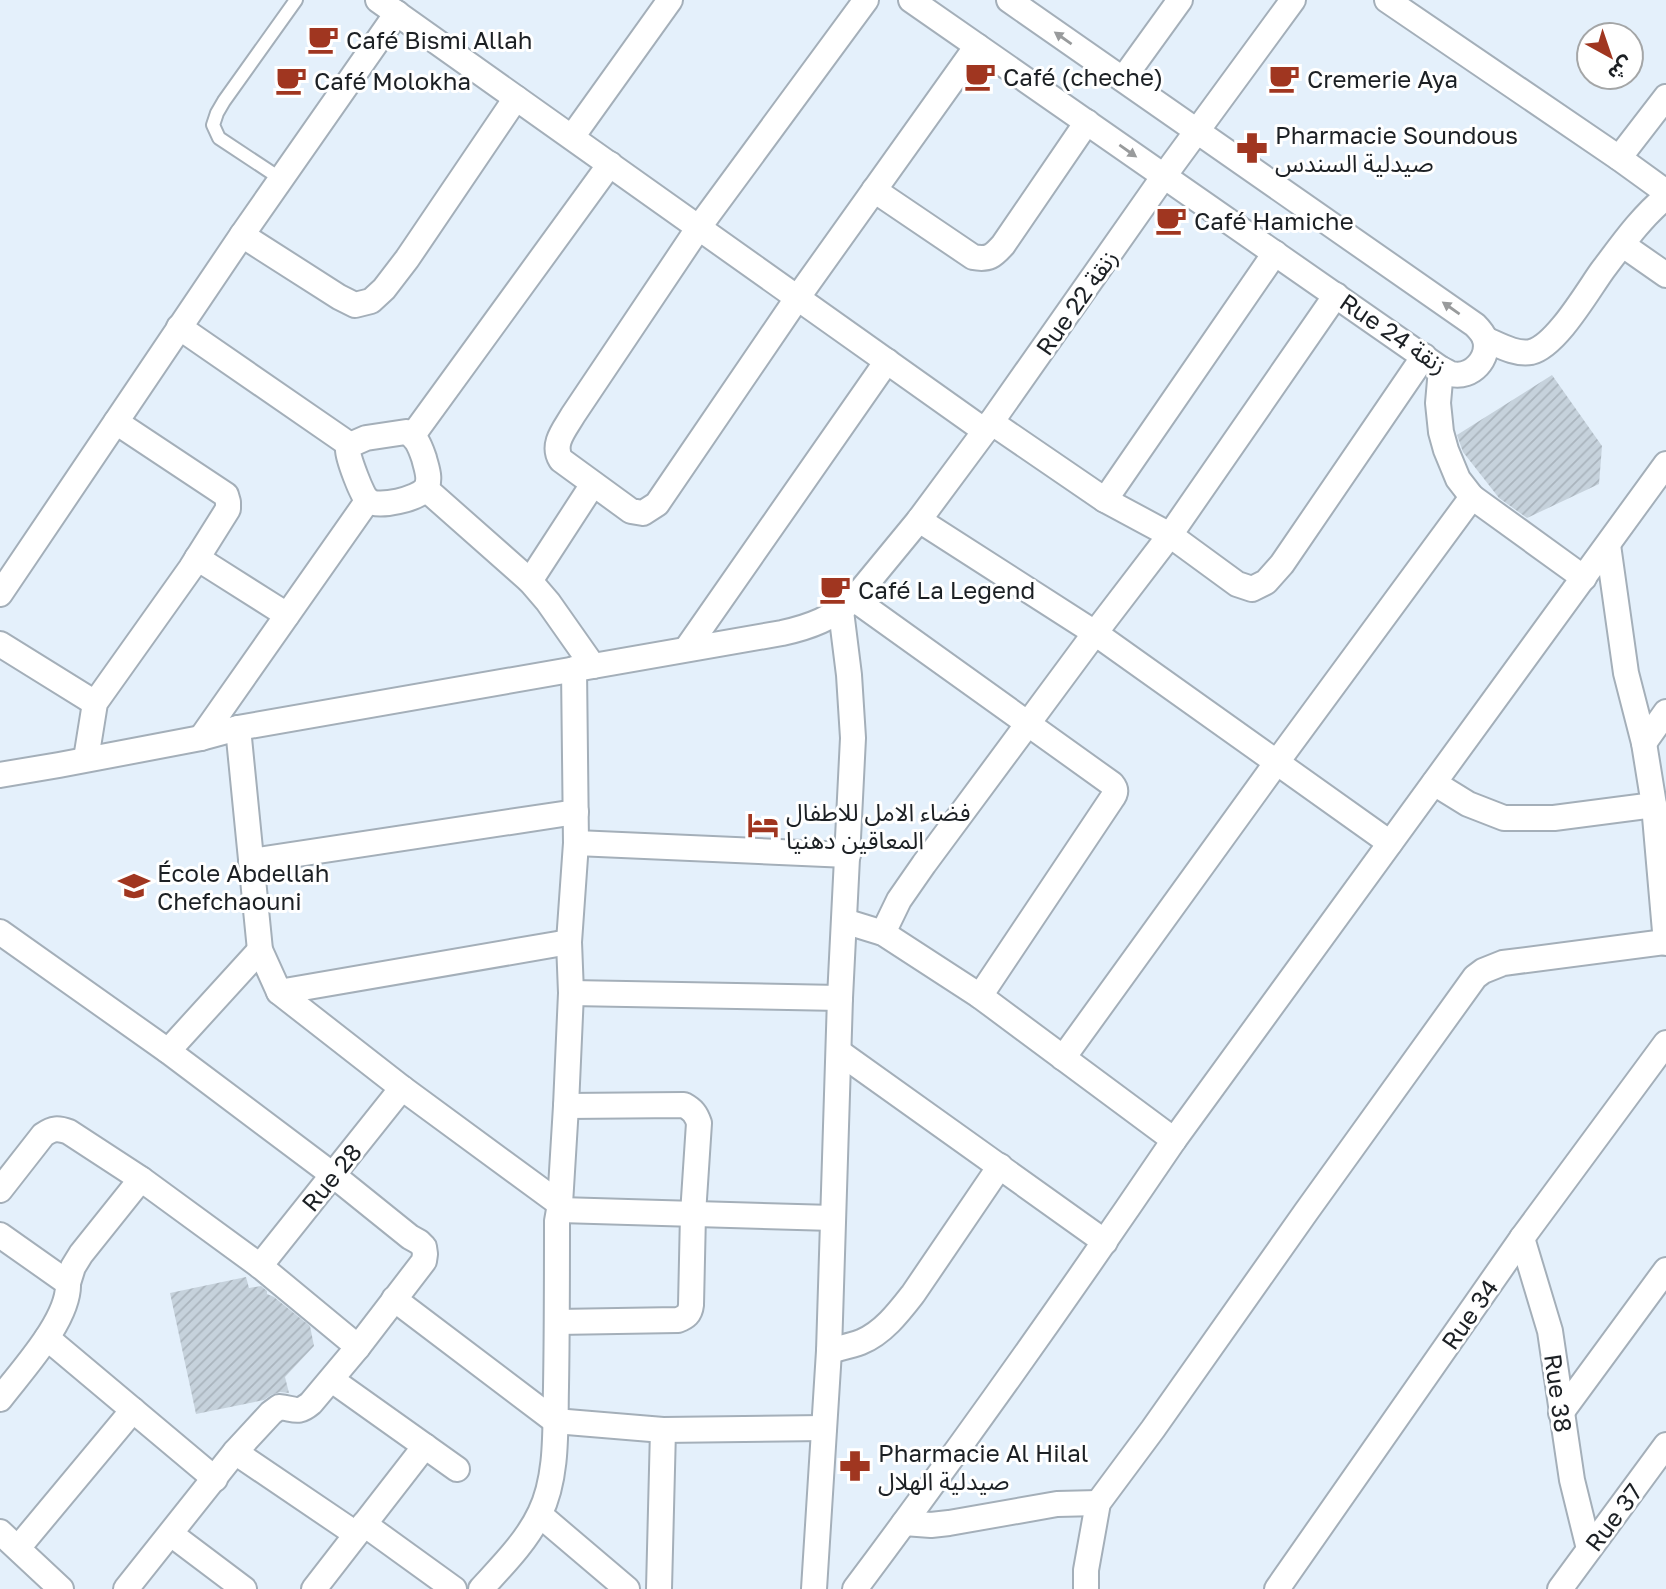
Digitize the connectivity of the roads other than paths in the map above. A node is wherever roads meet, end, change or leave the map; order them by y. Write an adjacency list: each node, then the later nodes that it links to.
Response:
1 (296, 0): 20 (lane)
2 (670, 0): 16 (street)
3 (866, 0): 24 (street)
4 (911, 0): 10 (street, Rue 24 زنقة)
5 (1180, 0): 11 (street)
6 (1293, 0): 15 (street, Rue 22 زنقة)
7 (1387, 0): 17 (street)
8 (1011, 1): 11 (street, Rue 24 زنقة, one-way to 8)
9 (388, 7): 13 (street); 20 (street)
10 (977, 46): 14 (street, Rue 24 زنقة); 21 (street)
11 (1123, 79): 15 (street, Rue 24 زنقة)
12 (1666, 97): 17 (street)
13 (516, 98): 16 (street); 25 (street)
14 (1087, 122): 19 (street, Rue 24 زنقة, one-way to 19); 21 (street)
15 (1198, 131): 19 (street, Rue 22 زنقة); 32 (street, Rue 24 زنقة, one-way to 15)
16 (572, 137): 18 (street)
17 (1619, 158): 22 (street)
18 (610, 164): 24 (street); 37 (street)
19 (1164, 176): 27 (street, Rue 24 زنقة); 36 (street, Rue 22 زنقة)
20 (281, 179): 25 (street)
21 (874, 190): 30 (street)
22 (1666, 192)
23 (1666, 197): 26 (street)
24 (699, 227): 30 (street); 40 (street)
25 (242, 235): 31 (street)
26 (1623, 245): 28 (street); 32 (street)
27 (1275, 253): 29 (street, Rue 24 زنقة); 44 (street)
28 (1666, 275)
29 (1336, 295): 34 (street, Rue 24 زنقة); 46 (street)
30 (798, 298): 33 (street); 40 (street)
31 (179, 327): 35 (street); 38 (street)
32 (1485, 339): 34 (street, Rue 24 زنقة)
33 (887, 361): 36 (street); 56 (street)
34 (1432, 362): 42 (street); 46 (street)
35 (116, 422): 48 (street); 51 (street)
36 (988, 427): 44 (street); 45 (street, Rue 22 زنقة)
37 (413, 435): 38 (street); 41 (street)
38 (350, 445): 43 (street)
39 (1666, 464): 47 (street)
40 (593, 484): 50 (street)
41 (426, 489): 43 (street); 50 (street)
42 (1472, 497): 49 (street); 65 (street)
43 (368, 500): 53 (street)
44 (1105, 500): 46 (street)
45 (919, 520): 52 (street, Rue 22 زنقة); 54 (street)
46 (1170, 535): 54 (street)
47 (1608, 545): 49 (street); 63 (street)
48 (197, 558): 53 (street); 58 (street)
49 (1584, 578): 67 (street)
50 (530, 581): 57 (street)
51 (0, 594)
52 (847, 605): 56 (street); 60 (street); 72 (street)
53 (287, 615): 62 (street)
54 (1095, 633): 60 (street); 65 (street)
55 (0, 644): 58 (street)
56 (687, 648): 57 (street)
57 (584, 668): 61 (street); 69 (street)
58 (95, 703): 64 (street)
59 (1666, 712): 63 (street)
60 (1028, 724): 76 (street); 82 (street)
61 (238, 728): 62 (street); 73 (street)
62 (201, 738): 64 (street)
63 (1644, 743): 68 (street)
64 (86, 759): 66 (street)
65 (1276, 762): 71 (street); 87 (street)
66 (0, 775)
67 (1434, 783): 68 (street); 71 (street)
68 (1654, 805): 78 (street)
69 (576, 812): 70 (street); 73 (street)
70 (576, 843): 72 (street); 77 (street)
71 (1390, 843): 90 (street)
72 (848, 855): 74 (street)
73 (251, 861): 79 (street)
74 (844, 921): 76 (street); 83 (street)
75 (0, 932): 85 (street)
76 (884, 933): 82 (street)
77 (569, 942): 80 (street); 81 (street)
78 (1666, 942): 121 (street)
79 (260, 950): 80 (street); 85 (street)
80 (279, 992): 88 (street)
81 (571, 993): 83 (street); 89 (street)
82 (979, 996): 87 (street)
83 (840, 998): 86 (street)
84 (1665, 1046): 99 (street, Rue 34)
85 (168, 1051): 92 (street)
86 (839, 1052): 91 (street); 97 (street)
87 (1063, 1058): 90 (street)
88 (402, 1088): 92 (street, Rue 28); 95 (street)
89 (566, 1106): 95 (street); 96 (street)
90 (1174, 1140): 100 (street)
91 (1000, 1166): 100 (street); 108 (street)
92 (333, 1175): 101 (street, Rue 28); 104 (street)
93 (141, 1179): 94 (street); 101 (street); 103 (street)
94 (0, 1190)
95 (560, 1207): 96 (street); 105 (street)
96 (693, 1214): 97 (street); 105 (street)
97 (833, 1218): 108 (street)
98 (0, 1235): 103 (street)
99 (1522, 1238): 112 (street, Rue 38); 139 (street, Rue 34)
100 (1105, 1242): 123 (street)
101 (260, 1266): 107 (street)
102 (1666, 1270): 112 (street)
103 (69, 1288): 106 (street)
104 (394, 1299): 107 (street); 113 (street)
105 (557, 1322): 113 (street)
106 (47, 1338): 110 (street); 111 (street)
107 (358, 1347): 109 (street)
108 (828, 1351): 114 (street)
109 (332, 1380): 117 (street); 118 (street)
110 (5, 1383)
111 (133, 1410): 120 (street); 126 (street)
112 (1561, 1413): 127 (street, Rue 38)
113 (555, 1421): 115 (street); 122 (street)
114 (824, 1428): 115 (street); 136 (street)
115 (663, 1430): 135 (street)
116 (1666, 1445): 127 (street, Rue 37)
117 (425, 1446): 119 (street); 124 (street)
118 (235, 1452): 120 (street); 124 (street)
119 (457, 1469)
120 (215, 1479): 125 (street)
121 (1098, 1503): 123 (street); 138 (street)
122 (540, 1515): 133 (street); 134 (street)
123 (904, 1523): 137 (street)
124 (360, 1529): 131 (street); 132 (street)
125 (171, 1534): 129 (street); 130 (street)
126 (9, 1540): 128 (street)
127 (1589, 1549): 140 (street, Rue 37)
128 (61, 1589)
129 (126, 1589)
130 (244, 1589)
131 (314, 1589)
132 (454, 1589)
133 (481, 1589)
134 (627, 1589)
135 (659, 1589)
136 (814, 1589)
137 (855, 1589)
138 (1086, 1589)
139 (1277, 1589)
140 (1560, 1589)

